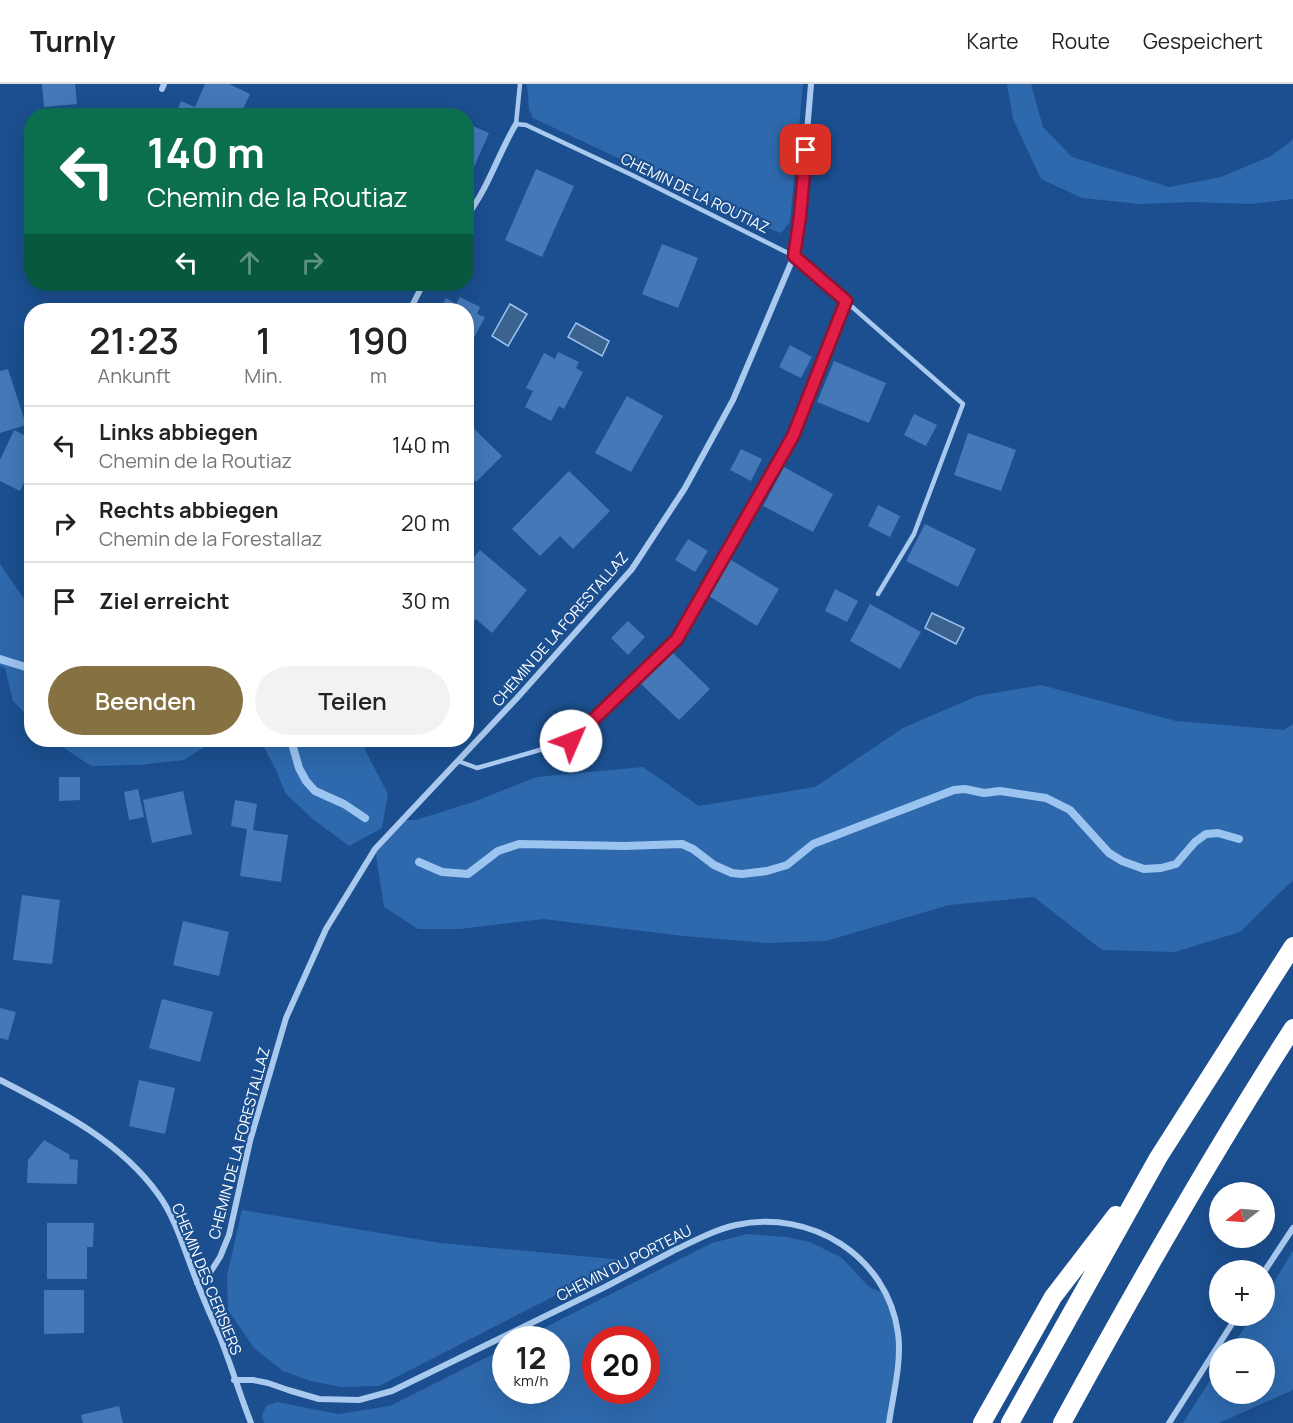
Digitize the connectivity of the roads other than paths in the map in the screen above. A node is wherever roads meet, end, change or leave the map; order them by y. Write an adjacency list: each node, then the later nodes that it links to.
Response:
1 (520, 84): 3 (lane)
2 (812, 84): 5 (street, CHEMIN DE LA FORESTALLAZ)
3 (516, 124): 4 (street); 5 (lane, CHEMIN DE LA ROUTIAZ)
4 (474, 207)
5 (794, 256): 6 (lane, CHEMIN DE LA ROUTIAZ); 8 (street, CHEMIN DE LA FORESTALLAZ)
6 (846, 301): 7 (lane, CHEMIN DE LA ROUTIAZ); 10 (lane)
7 (878, 594)
8 (474, 744)
9 (471, 747): 10 (street, CHEMIN DE LA FORESTALLAZ)
10 (458, 761): 17 (street, CHEMIN DE LA FORESTALLAZ)
11 (1293, 946): 14 (highway)
12 (1293, 1029): 24 (highway)
13 (0, 1080): 17 (street, CHEMIN DES CERISIERS)
14 (1158, 1158): 22 (highway); 23 (highway)
15 (1293, 1228): 16 (street)
16 (1272, 1260)
17 (197, 1283): 19 (street, CHEMIN DES CERISIERS)
18 (1231, 1326): 25 (street)
19 (234, 1380): 20 (street, CHEMIN DES CERISIERS); 21 (street, CHEMIN DU PORTEAU)
20 (251, 1423)
21 (890, 1423)
22 (982, 1423)
23 (1010, 1423)
24 (1062, 1423)
25 (1169, 1423)

